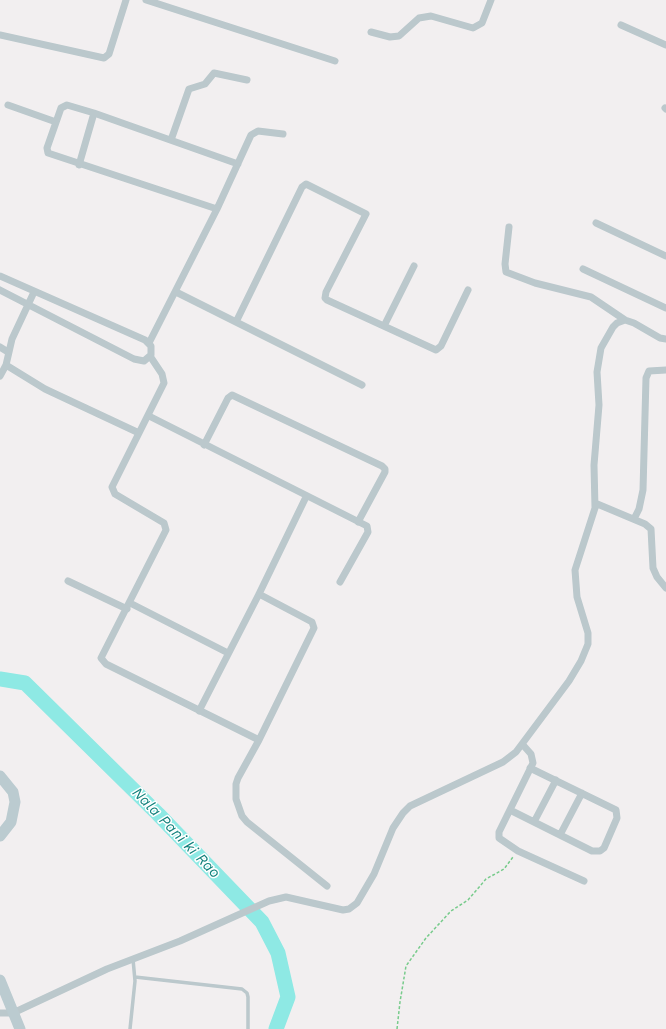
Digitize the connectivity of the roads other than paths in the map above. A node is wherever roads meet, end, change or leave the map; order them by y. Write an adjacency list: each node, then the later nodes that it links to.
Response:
1 (126, 0): 6 (street)
2 (146, 0): 8 (street)
3 (491, 0): 5 (street)
4 (621, 25): 7 (street)
5 (371, 32)
6 (0, 35)
7 (666, 45)
8 (335, 61)
9 (247, 80): 14 (street)
10 (8, 105): 12 (street)
11 (94, 113): 12 (street); 14 (street); 16 (street)
12 (56, 122): 16 (street)
13 (283, 134): 15 (street)
14 (171, 140): 15 (street)
15 (238, 164): 17 (street)
16 (79, 165): 17 (street)
17 (217, 210): 27 (street)
18 (596, 223): 20 (street)
19 (509, 227): 30 (street)
20 (666, 256)
21 (414, 266): 32 (street)
22 (583, 269): 29 (street)
23 (0, 276): 26 (street)
24 (0, 290): 28 (street)
25 (468, 290): 32 (street)
26 (34, 292): 28 (street); 34 (street)
27 (176, 292): 31 (street); 34 (street)
28 (27, 305): 36 (street); 37 (street)
29 (666, 308)
30 (625, 320): 33 (street); 46 (street)
31 (236, 322): 32 (street); 41 (street)
32 (384, 326)
33 (666, 339)
34 (149, 343): 37 (street)
35 (0, 347): 36 (street)
36 (8, 352): 38 (street)
37 (150, 356): 42 (street)
38 (6, 365): 40 (street); 43 (street)
39 (666, 370): 47 (street)
40 (0, 376)
41 (362, 385)
42 (149, 416): 43 (street); 44 (street)
43 (138, 433): 53 (street)
44 (204, 445): 45 (street); 48 (street)
45 (306, 497): 48 (street); 52 (street)
46 (595, 503): 47 (street); 57 (street)
47 (634, 519): 51 (street)
48 (358, 522): 50 (street)
49 (68, 581): 53 (street)
50 (340, 582)
51 (666, 588)
52 (259, 594): 54 (street); 56 (street)
53 (128, 606): 54 (street); 55 (street)
54 (228, 653): 55 (street)
55 (198, 711): 56 (street)
56 (259, 740): 67 (street)
57 (523, 744): 58 (street); 68 (street)
58 (530, 768): 60 (street); 62 (street)
59 (0, 776): 65 (street)
60 (556, 780): 61 (street); 63 (street)
61 (582, 793): 64 (street); 64 (street)
62 (510, 810): 63 (street); 66 (street)
63 (534, 822): 64 (street)
64 (560, 835)
65 (0, 836)
66 (584, 881)
67 (327, 886)
68 (133, 959): 69 (lane); 72 (street)
69 (135, 976): 74 (lane); 75 (lane)
70 (0, 980): 72 (street)
71 (0, 1013): 72 (street)
72 (13, 1013): 73 (street)
73 (20, 1029)
74 (130, 1029)
75 (248, 1029)

